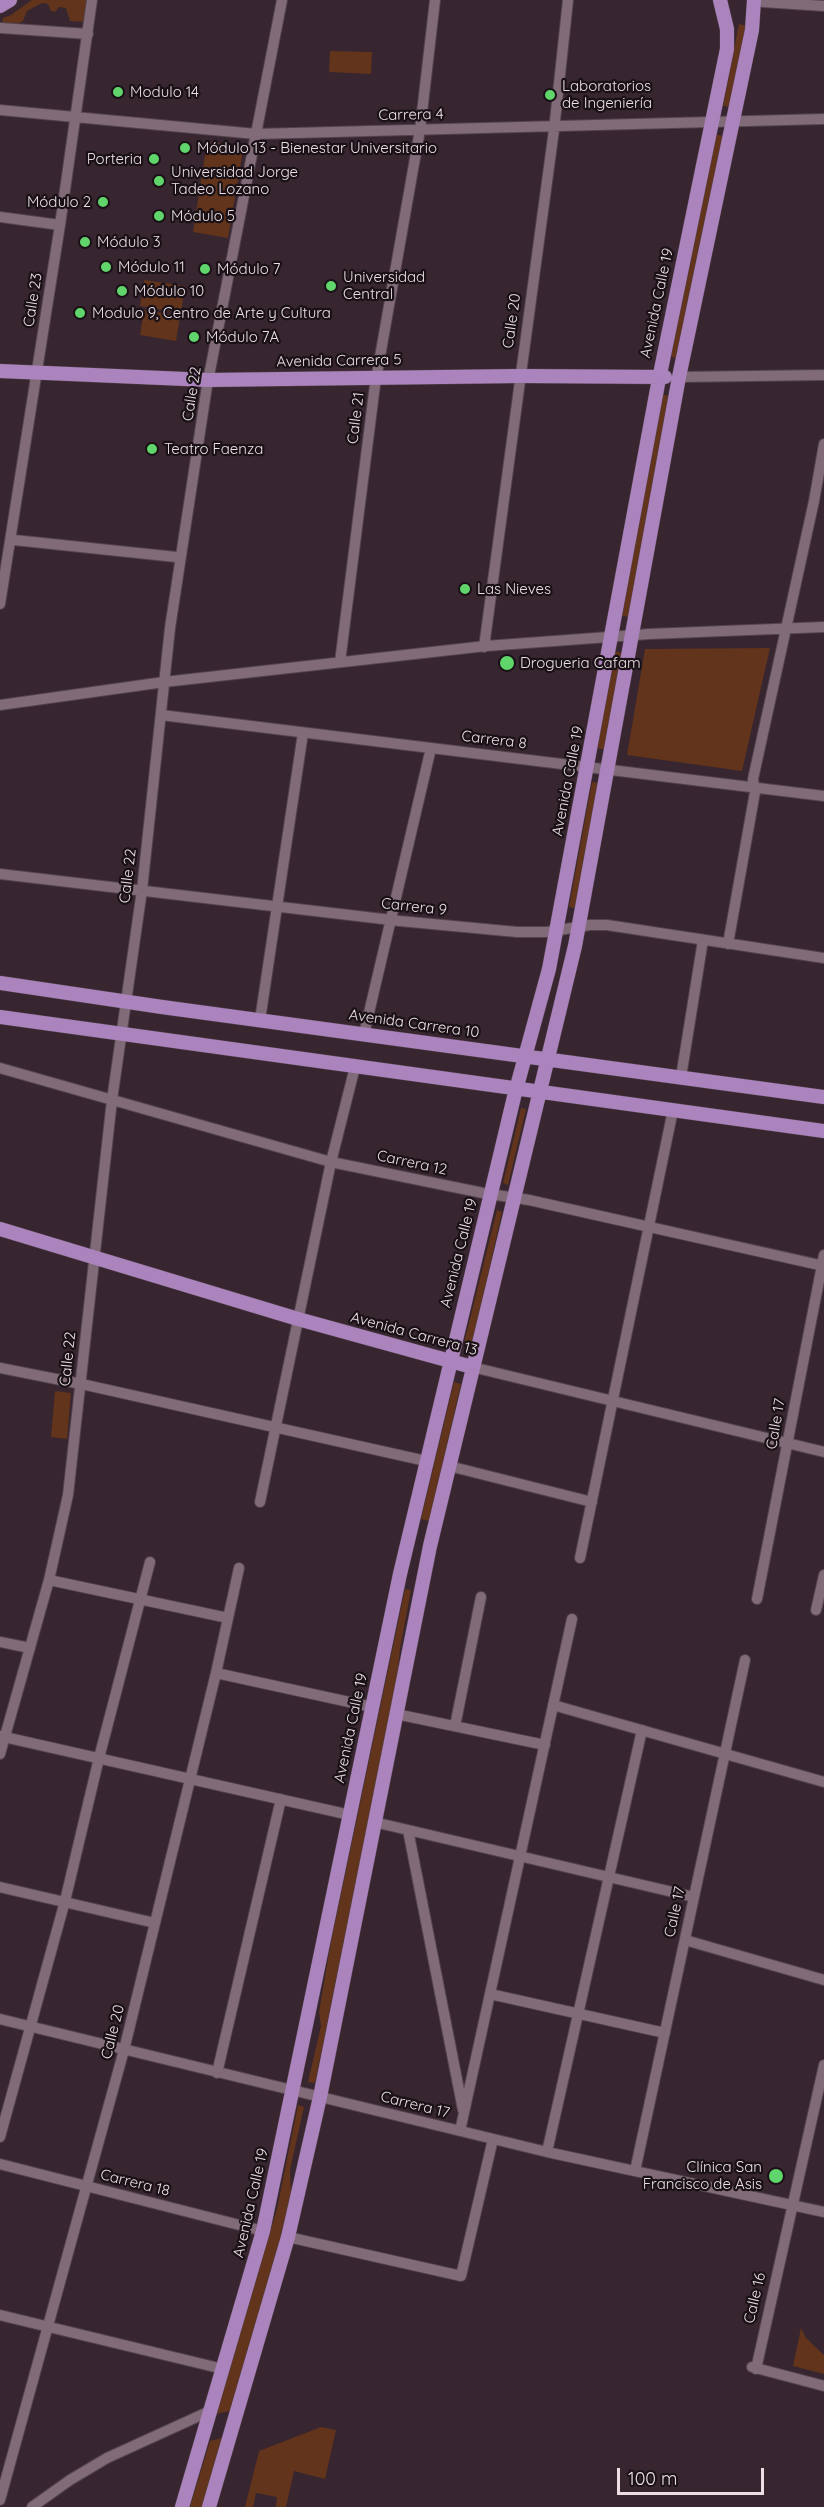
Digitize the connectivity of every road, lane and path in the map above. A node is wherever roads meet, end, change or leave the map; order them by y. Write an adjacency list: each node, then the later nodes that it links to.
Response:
1 (10, 0): 8 (main road)
2 (92, 0): 11 (street, Calle 23)
3 (282, 0): 19 (street, Calle 22)
4 (435, 0): 18 (street, Calle 21)
5 (568, 0): 17 (street, Calle 20)
6 (720, 0): 16 (main road, Avenida Calle 19)
7 (758, 1): 9 (street); 15 (main road)
8 (0, 6)
9 (824, 6)
10 (1, 27): 11 (street)
11 (88, 34): 13 (street, Calle 23)
12 (0, 110): 13 (street, Carrera 4)
13 (75, 116): 19 (street, Carrera 4); 21 (street, Calle 23)
14 (824, 119): 15 (street, Carrera 4)
15 (733, 121): 16 (street, Carrera 4); 28 (main road)
16 (711, 122): 17 (street, Carrera 4); 27 (main road, Avenida Calle 19)
17 (554, 127): 18 (street, Carrera 4); 25 (street, Calle 20)
18 (420, 130): 19 (street, Carrera 4); 26 (street, Calle 21)
19 (256, 134): 29 (street, Calle 22)
20 (0, 217): 21 (street)
21 (60, 225): 23 (street, Calle 23)
22 (0, 371): 23 (main road, Avenida Carrera 5)
23 (36, 374): 29 (main road, Avenida Carrera 5); 33 (street, Calle 23)
24 (824, 375): 28 (street)
25 (520, 376): 26 (main road, Avenida Carrera 5); 27 (main road, Avenida Carrera 5); 38 (street, Calle 20)
26 (377, 377): 29 (main road, Avenida Carrera 5); 39 (street, Calle 21)
27 (659, 377): 28 (main road, Avenida Carrera 5); 37 (main road, Avenida Calle 19)
28 (680, 377): 36 (main road)
29 (208, 380): 40 (street, Calle 22)
30 (824, 444): 35 (street)
31 (14, 540): 32 (street)
32 (176, 557)
33 (0, 604)
34 (824, 627): 35 (street)
35 (786, 628): 36 (street); 47 (street)
36 (632, 635): 37 (street); 46 (main road)
37 (611, 637): 38 (street); 45 (main road, Avenida Calle 19)
38 (484, 646): 39 (street)
39 (340, 662): 40 (street)
40 (165, 682): 41 (street); 42 (street, Calle 22)
41 (0, 705)
42 (161, 715): 43 (street, Carrera 8); 50 (street, Calle 22)
43 (303, 733): 44 (street, Carrera 8); 51 (street)
44 (431, 748): 45 (street, Carrera 8); 52 (street)
45 (587, 767): 46 (street, Carrera 8); 54 (main road, Avenida Calle 19)
46 (608, 769): 47 (street, Carrera 8); 53 (main road)
47 (753, 787): 48 (street, Carrera 8); 56 (street)
48 (824, 796)
49 (0, 874): 50 (street, Carrera 9)
50 (142, 890): 51 (street, Carrera 9); 59 (street, Calle 22)
51 (277, 905): 52 (street, Carrera 9); 61 (street)
52 (391, 920): 54 (street, Carrera 9); 63 (street)
53 (578, 927): 54 (street, Carrera 9); 55 (street, Carrera 9); 65 (main road)
54 (556, 930): 64 (main road, Avenida Calle 19)
55 (703, 940): 56 (street, Carrera 9); 68 (street)
56 (728, 944): 57 (street, Carrera 9)
57 (824, 958)
58 (0, 982): 59 (main road, Avenida Carrera 10)
59 (127, 1002): 61 (main road, Avenida Carrera 10); 62 (street, Calle 22)
60 (0, 1017): 62 (main road)
61 (260, 1020): 63 (main road, Avenida Carrera 10)
62 (122, 1034): 66 (main road); 72 (street, Calle 22)
63 (364, 1034): 64 (main road, Avenida Carrera 10)
64 (525, 1056): 65 (main road, Avenida Carrera 10); 69 (main road, Avenida Calle 19)
65 (547, 1059): 68 (main road, Avenida Carrera 10); 70 (main road)
66 (355, 1067): 69 (main road); 75 (street)
67 (0, 1068): 72 (street, Carrera 12)
68 (681, 1077): 71 (main road, Avenida Carrera 10)
69 (516, 1089): 70 (main road); 76 (main road, Avenida Calle 19)
70 (539, 1092): 73 (main road); 77 (main road)
71 (824, 1097)
72 (112, 1100): 75 (street, Carrera 12); 80 (street, Calle 22)
73 (673, 1110): 74 (main road); 78 (street)
74 (824, 1131)
75 (331, 1162): 76 (street, Carrera 12); 82 (street)
76 (491, 1194): 77 (street, Carrera 12); 83 (main road, Avenida Calle 19)
77 (514, 1197): 78 (street, Carrera 12); 84 (main road)
78 (649, 1226): 81 (street, Carrera 12); 87 (street)
79 (0, 1229): 80 (main road, Avenida Carrera 13)
80 (94, 1257): 82 (main road, Avenida Carrera 13); 86 (street, Calle 22)
81 (823, 1262): 89 (street, Calle 17)
82 (298, 1319): 83 (main road, Avenida Carrera 13); 88 (street)
83 (450, 1361): 84 (main road, Avenida Carrera 13); 91 (main road, Avenida Calle 19)
84 (472, 1367): 87 (street, Avenida Carrera 13); 92 (main road)
85 (0, 1368): 86 (street)
86 (81, 1384): 88 (street); 99 (street, Calle 22)
87 (613, 1400): 89 (street, Avenida Carrera 13); 94 (street)
88 (276, 1427): 91 (street); 93 (street)
89 (789, 1443): 90 (street, Avenida Carrera 13); 101 (street, Calle 17)
90 (824, 1452)
91 (426, 1461): 111 (main road, Avenida Calle 19)
92 (449, 1466): 94 (street); 112 (main road)
93 (260, 1502)
94 (592, 1502): 95 (street)
95 (580, 1558)
96 (150, 1562): 102 (street)
97 (239, 1568): 104 (street, Calle 20)
98 (824, 1575): 103 (street)
99 (49, 1580): 102 (street); 107 (street, Calle 22)
100 (481, 1597): 113 (street)
101 (758, 1599)
102 (140, 1600): 104 (street); 119 (street)
103 (816, 1610)
104 (228, 1618): 109 (street, Calle 20)
105 (572, 1619): 110 (street)
106 (0, 1642): 107 (street)
107 (30, 1648): 115 (street, Calle 22)
108 (745, 1660): 117 (street, Calle 17)
109 (216, 1673): 111 (street); 120 (street, Calle 20)
110 (553, 1706): 114 (street); 116 (street)
111 (372, 1707): 123 (main road, Avenida Calle 19)
112 (396, 1714): 113 (street); 124 (main road)
113 (455, 1726): 116 (street)
114 (642, 1730): 117 (street); 127 (street)
115 (2, 1737): 118 (street, Calle 22); 119 (street)
116 (544, 1745): 126 (street)
117 (725, 1753): 121 (street); 129 (street, Calle 17)
118 (0, 1754)
119 (99, 1758): 120 (street); 130 (street)
120 (190, 1779): 122 (street); 131 (street, Calle 20)
121 (824, 1782)
122 (281, 1799): 123 (street); 141 (street)
123 (350, 1815): 142 (main road, Avenida Calle 19)
124 (374, 1822): 125 (street); 143 (main road)
125 (408, 1830): 126 (street); 144 (street)
126 (520, 1857): 127 (street); 134 (street)
127 (609, 1877): 129 (street); 135 (street)
128 (0, 1887): 130 (street)
129 (694, 1897): 132 (street, Calle 17)
130 (65, 1901): 131 (street); 137 (street)
131 (155, 1923): 139 (street, Calle 20)
132 (685, 1940): 133 (street); 138 (street, Calle 17)
133 (824, 1980)
134 (490, 1994): 135 (street); 144 (street)
135 (578, 2014): 138 (street); 148 (street)
136 (0, 2019): 137 (street, Carrera 17)
137 (30, 2026): 139 (street, Carrera 17); 146 (street)
138 (665, 2033): 150 (street, Calle 17)
139 (124, 2050): 141 (street, Carrera 17); 151 (street, Calle 20)
140 (824, 2065): 152 (street, Calle 16)
141 (217, 2073): 142 (street, Carrera 17)
142 (293, 2091): 143 (street, Carrera 17); 154 (main road, Avenida Calle 19)
143 (320, 2097): 145 (street, Carrera 17); 155 (main road)
144 (464, 2114): 145 (street)
145 (460, 2131): 147 (street, Carrera 17)
146 (0, 2137)
147 (493, 2139): 148 (street, Carrera 17); 155 (street)
148 (547, 2152): 150 (street, Carrera 17)
149 (0, 2164): 151 (street, Carrera 18)
150 (635, 2171): 152 (street, Carrera 17)
151 (87, 2186): 154 (street, Carrera 18); 157 (street, Calle 20)
152 (790, 2204): 153 (street, Carrera 17); 159 (street, Calle 16)
153 (824, 2212)
154 (263, 2231): 158 (main road, Avenida Calle 19)
155 (288, 2237): 165 (main road)
156 (0, 2315): 157 (street)
157 (48, 2327): 158 (street); 161 (street, Calle 20)
158 (223, 2369): 160 (main road, Avenida Calle 19)
159 (824, 2386)
160 (210, 2411): 163 (street); 164 (main road, Avenida Calle 19)
161 (5, 2464): 162 (street, Calle 20)
162 (0, 2499)
163 (32, 2507)
164 (182, 2507)
165 (209, 2507)

